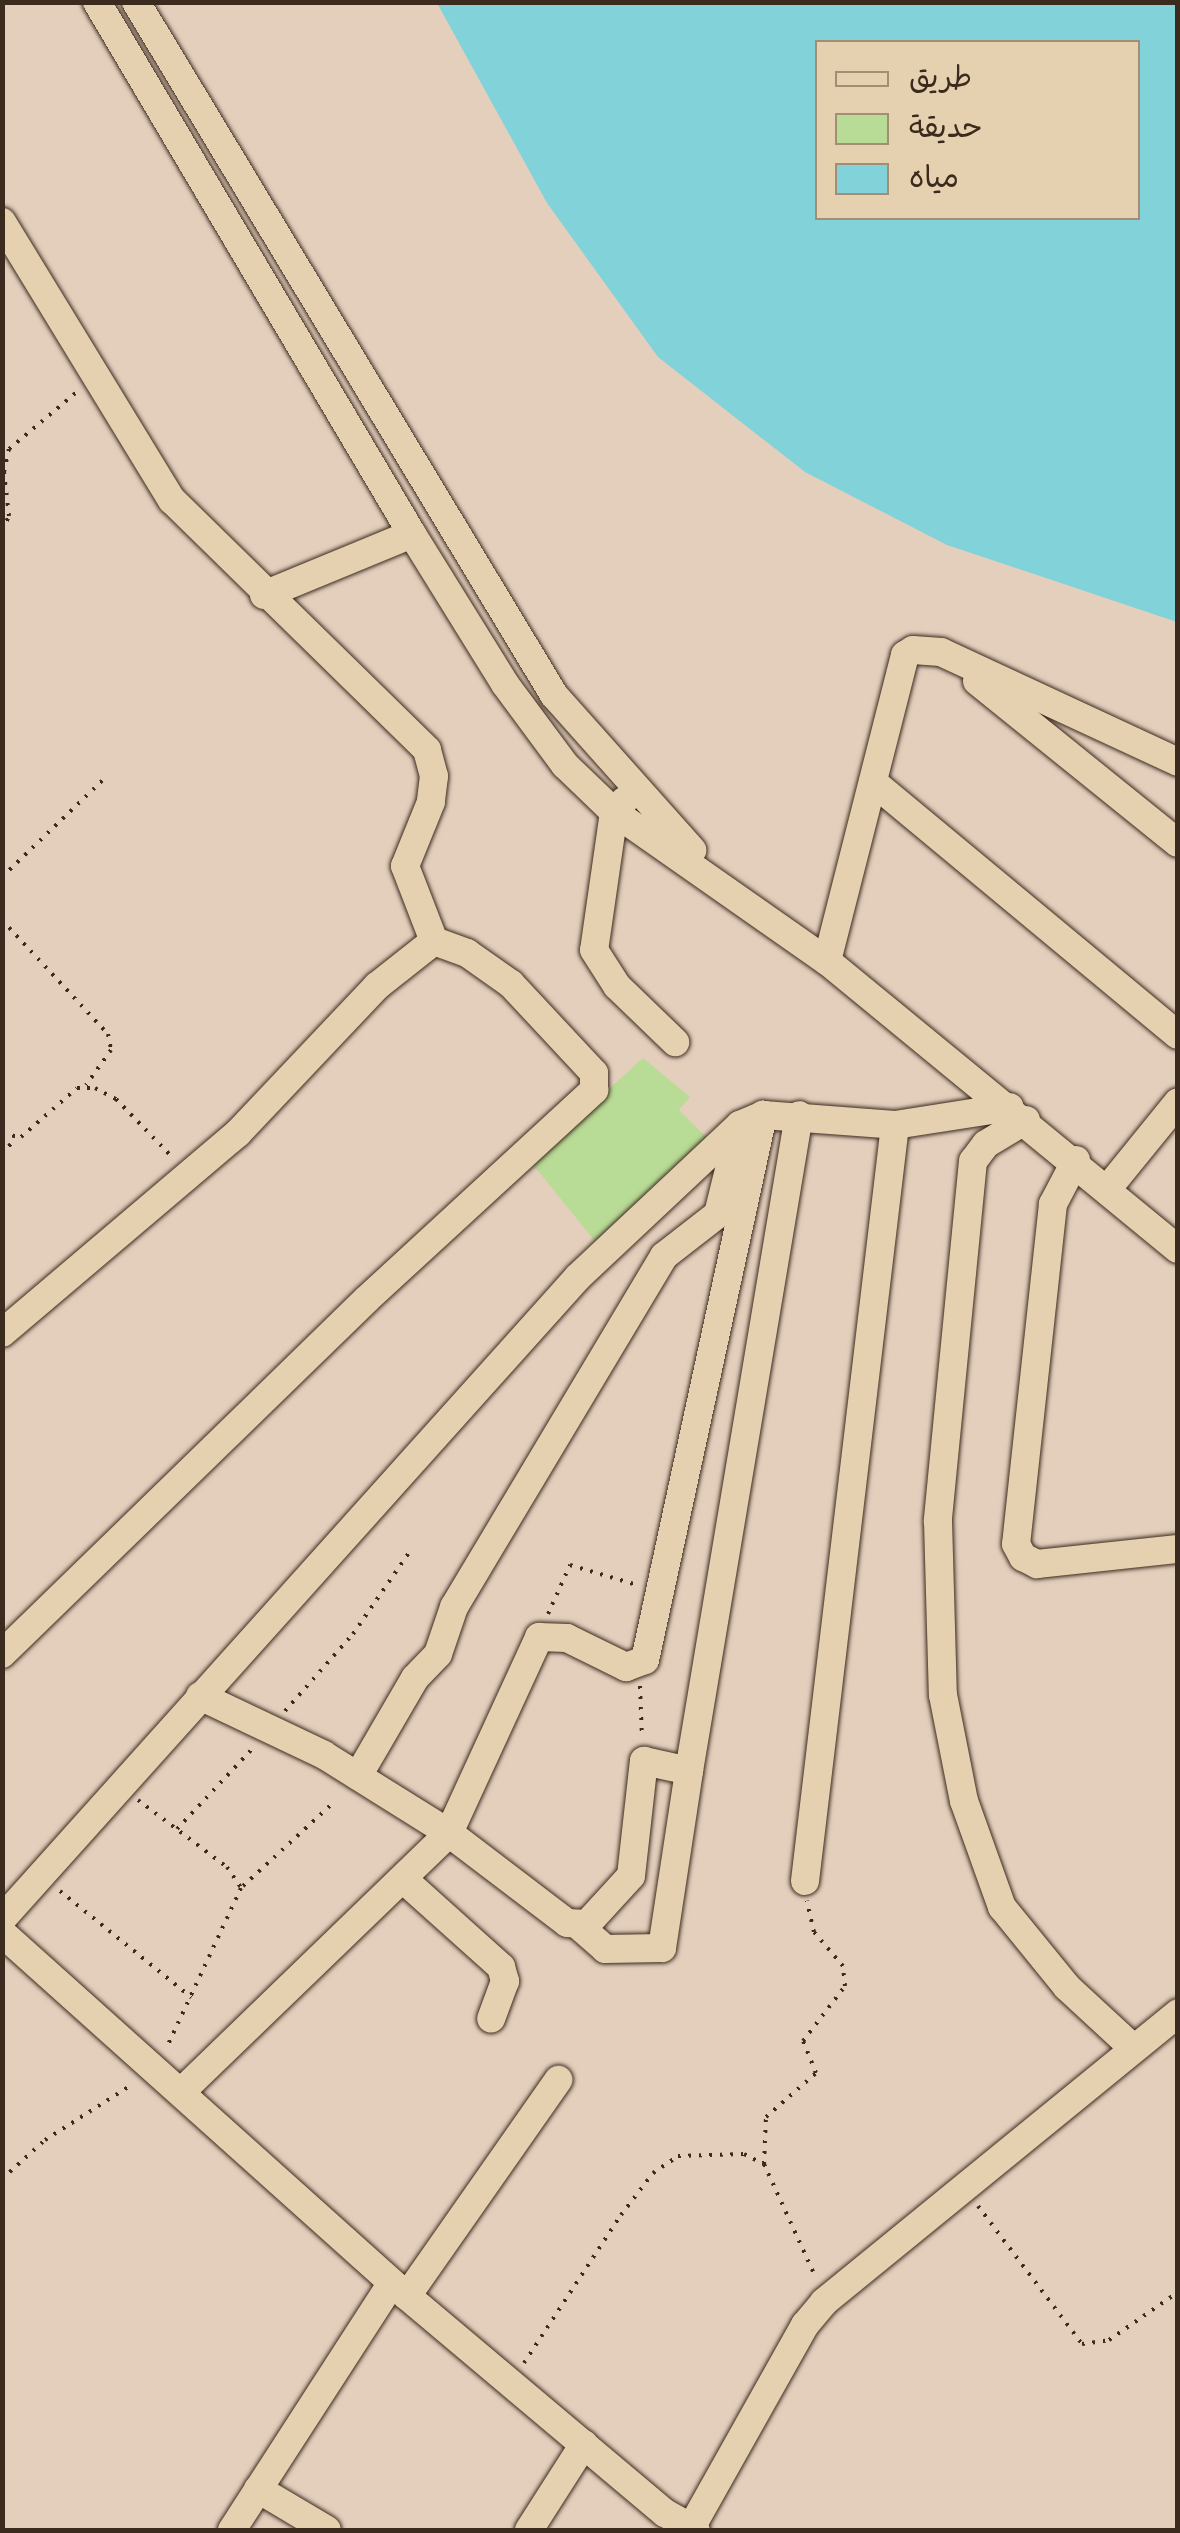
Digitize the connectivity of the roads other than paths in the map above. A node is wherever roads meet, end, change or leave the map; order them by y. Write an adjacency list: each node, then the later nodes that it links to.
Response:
1 (97, 2): 4 (street)
2 (136, 2): 5 (street)
3 (2, 222): 6 (street)
4 (412, 534): 6 (street); 7 (street)
5 (482, 576): 7 (street); 11 (street)
6 (264, 595): 15 (street)
7 (452, 598): 12 (street)
8 (941, 652): 9 (street); 10 (street); 13 (street)
9 (1178, 762)
10 (874, 782): 16 (street); 17 (street)
11 (635, 789): 12 (street); 14 (street)
12 (614, 812): 14 (street); 18 (street)
13 (1178, 844)
14 (721, 881): 16 (street)
15 (434, 941): 27 (street); 31 (street)
16 (827, 961): 20 (street)
17 (1178, 1035)
18 (675, 1042)
19 (1178, 1102): 24 (street)
20 (1018, 1114): 23 (street); 24 (street); 43 (street)
21 (799, 1115): 22 (street); 23 (street); 33 (street)
22 (752, 1120): 32 (street); 34 (street); 35 (street)
23 (895, 1124): 37 (street)
24 (1091, 1172): 25 (street); 26 (street); 28 (street)
25 (1178, 1249)
26 (1063, 1260)
27 (2, 1334)
28 (1020, 1508): 29 (street); 30 (street)
29 (1039, 1550)
30 (1178, 1550)
31 (2, 1654)
32 (200, 1696): 34 (street); 38 (street)
33 (690, 1771): 39 (street); 39 (street)
34 (358, 1776): 35 (street)
35 (449, 1834): 36 (street); 39 (street)
36 (403, 1880): 42 (street); 45 (street)
37 (805, 1881)
38 (2, 1919)
39 (579, 1926)
40 (2, 1934): 45 (street)
41 (1178, 2013): 43 (street)
42 (491, 2019)
43 (1132, 2048): 49 (street)
44 (558, 2080): 46 (street)
45 (181, 2092): 46 (street)
46 (399, 2289): 47 (street); 48 (street)
47 (584, 2444): 49 (street); 52 (street)
48 (258, 2489): 50 (street); 51 (street)
49 (693, 2529)
50 (232, 2530)
51 (327, 2530)
52 (529, 2530)

